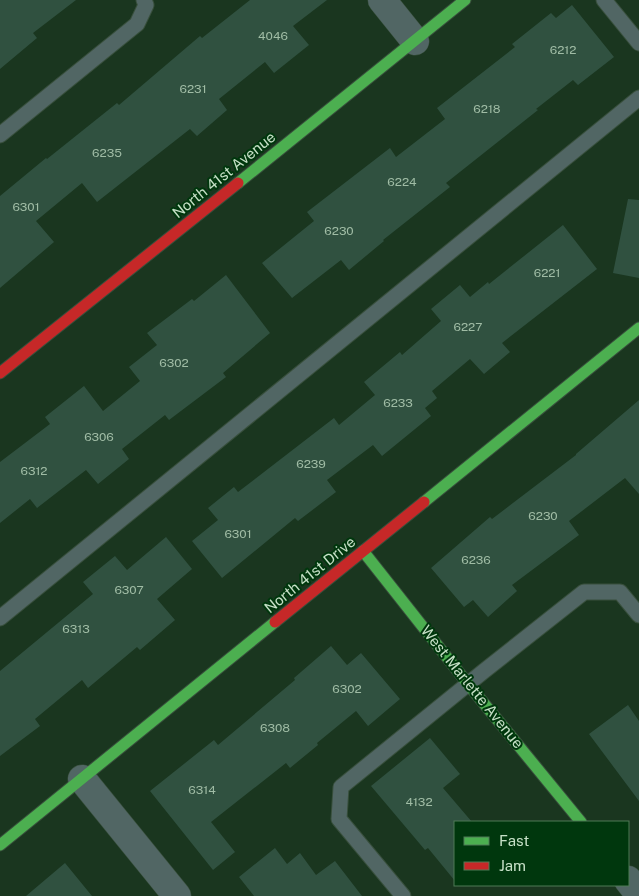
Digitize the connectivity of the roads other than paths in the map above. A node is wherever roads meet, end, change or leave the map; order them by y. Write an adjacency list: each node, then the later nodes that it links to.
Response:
1 (144, 0): 8 (lane)
2 (382, 0): 5 (street)
3 (465, 0): 5 (street, North 41st Avenue)
4 (604, 0): 6 (lane)
5 (415, 41): 10 (street, North 41st Avenue)
6 (639, 43)
7 (639, 98): 13 (lane)
8 (0, 136)
9 (639, 328): 11 (street, North 41st Drive)
10 (0, 373)
11 (363, 551): 14 (street, West Marlette Avenue); 15 (street, North 41st Drive)
12 (639, 615): 14 (lane)
13 (0, 618)
14 (468, 684): 16 (street, West Marlette Avenue); 21 (lane)
15 (82, 779): 17 (street, North 41st Drive); 20 (street)
16 (580, 821)
17 (0, 845)
18 (629, 881): 19 (street)
19 (639, 894)
20 (177, 896)
21 (402, 896)

